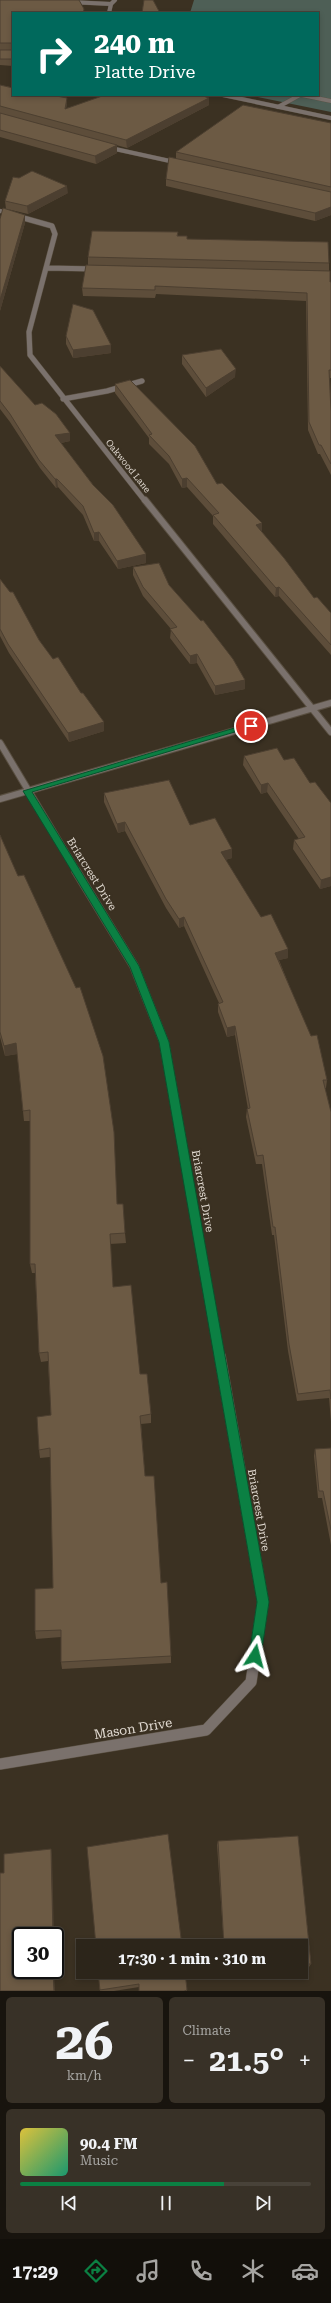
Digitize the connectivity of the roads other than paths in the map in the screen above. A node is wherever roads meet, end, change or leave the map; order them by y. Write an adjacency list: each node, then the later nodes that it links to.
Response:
1 (115, 0): 3 (street)
2 (65, 2): 3 (street)
3 (111, 4): 4 (street)
4 (109, 12)
5 (228, 96): 9 (street)
6 (299, 96): 9 (street)
7 (306, 96): 8 (street)
8 (331, 101)
9 (278, 107): 10 (street)
10 (331, 118)
11 (99, 145): 12 (street)
12 (184, 164)
13 (0, 211): 14 (street, Oakwood Lane)
14 (46, 268): 15 (street); 17 (street, Oakwood Lane)
15 (101, 270)
16 (142, 381): 17 (street)
17 (63, 399): 19 (street, Oakwood Lane)
18 (331, 702): 19 (street)
19 (311, 708): 20 (street, Oakwood Lane); 22 (street)
20 (331, 732)
21 (0, 743): 22 (street, Briarcrest Drive)
22 (27, 791): 23 (street); 24 (street, Briarcrest Drive)
23 (0, 799)
24 (251, 1682): 25 (street, Mason Drive)
25 (0, 1764)

